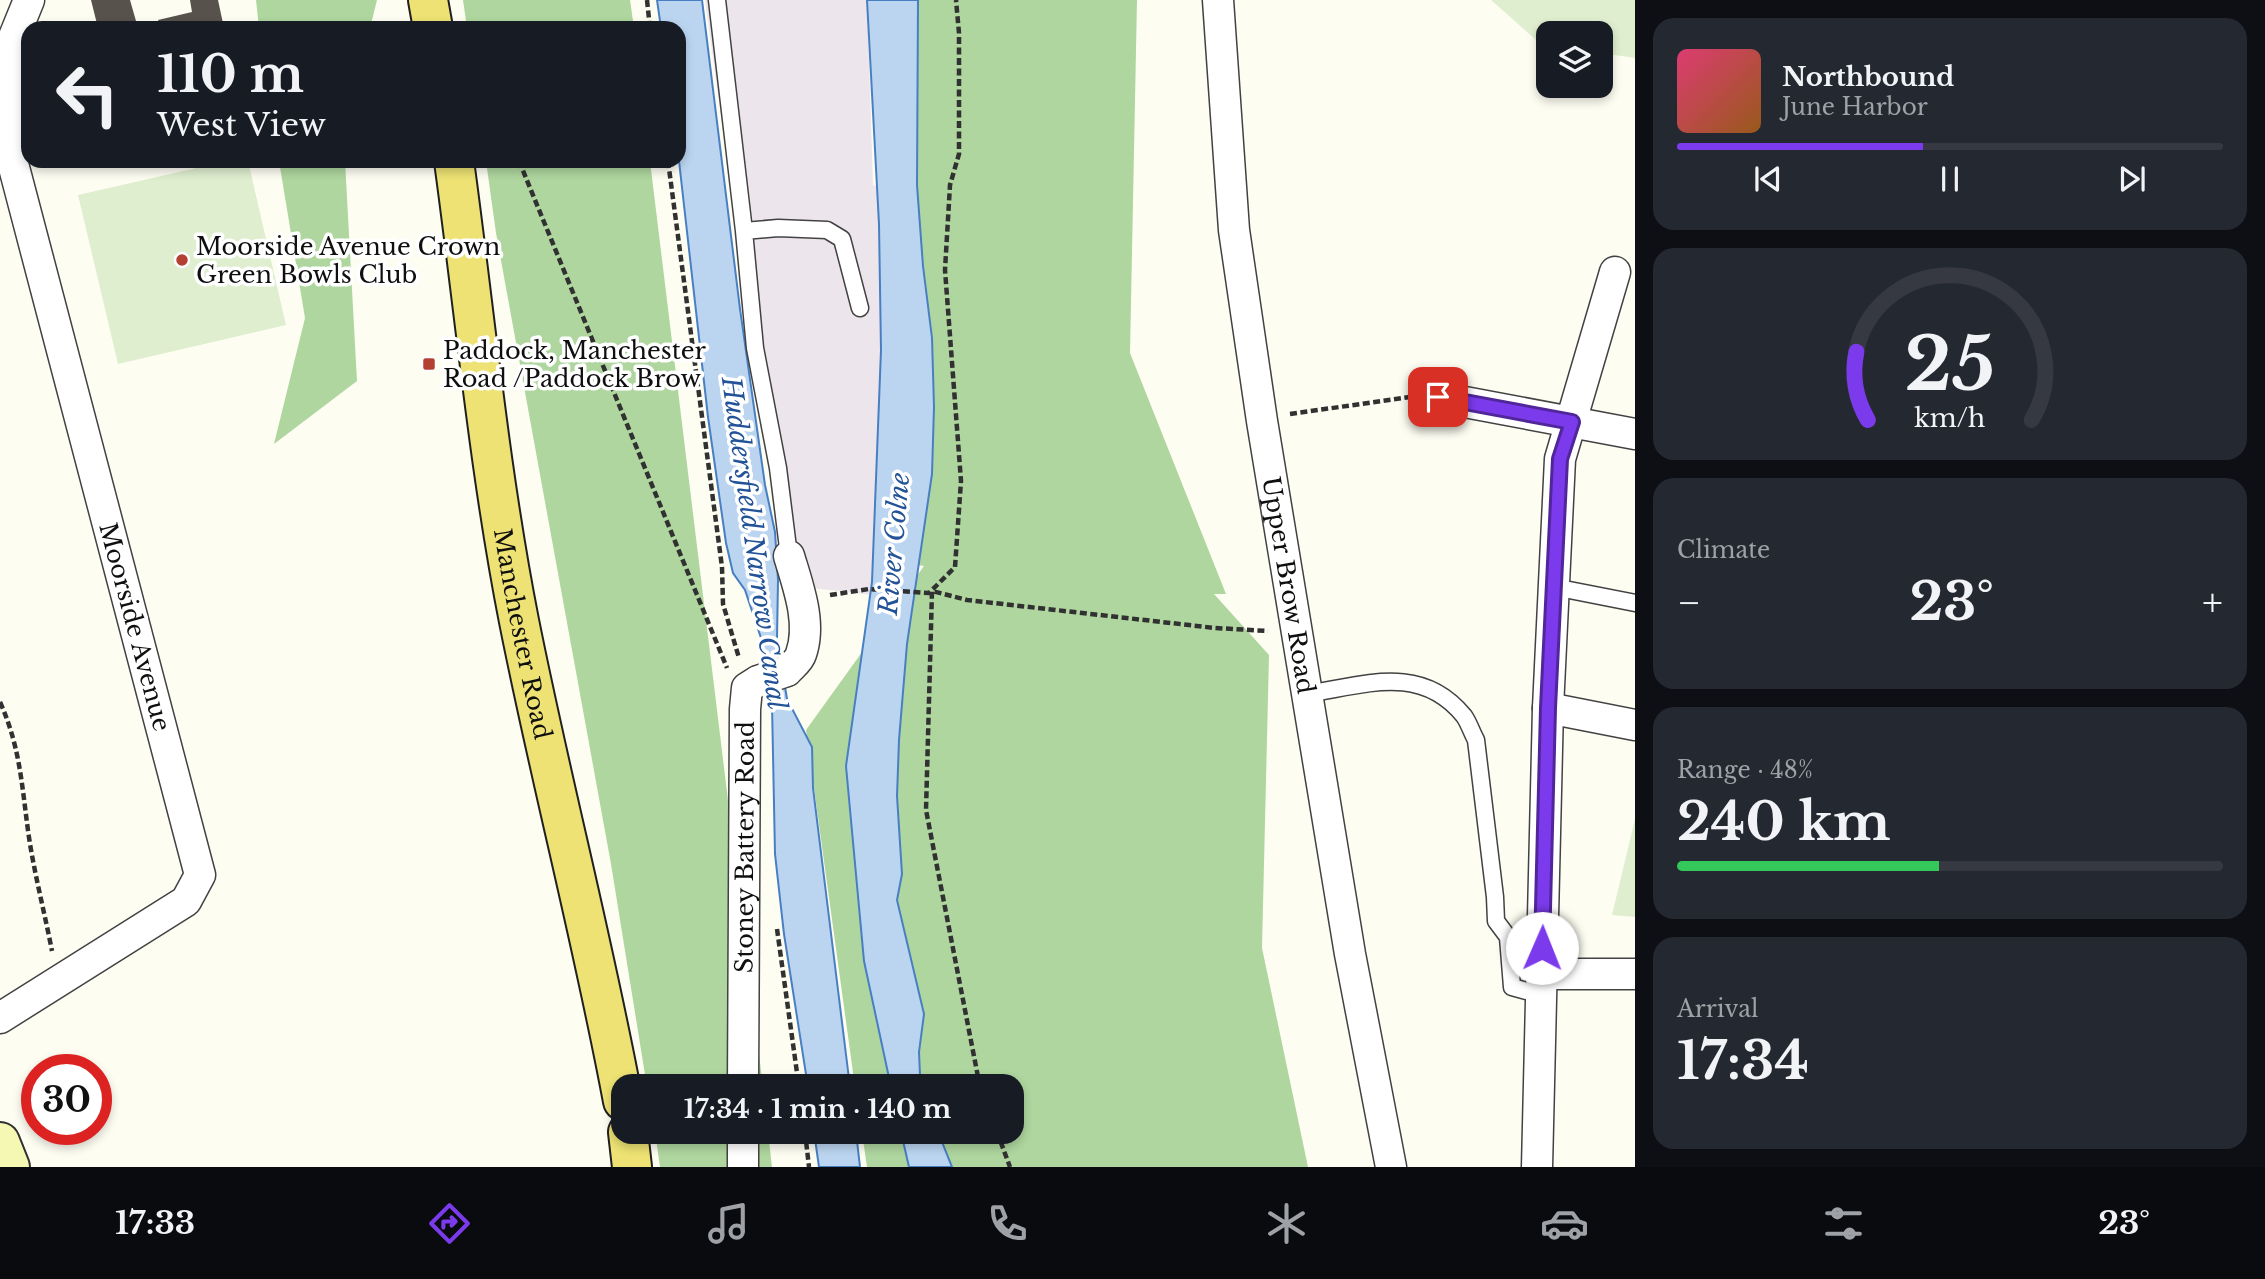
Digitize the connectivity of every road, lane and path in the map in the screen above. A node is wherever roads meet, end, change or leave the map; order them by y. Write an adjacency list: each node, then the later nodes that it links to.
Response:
1 (29, 0): 9 (street, Moorside Avenue)
2 (428, 0): 7 (main road)
3 (647, 0): 8 (path)
4 (717, 0): 13 (lane)
5 (956, 0): 22 (path)
6 (1218, 0): 28 (street, Upper Brow Road)
7 (432, 21)
8 (649, 21)
9 (3, 140): 33 (street, Moorside Avenue)
10 (455, 168): 36 (main road, Manchester Road)
11 (522, 168): 27 (path)
12 (669, 168): 26 (path)
13 (744, 231): 15 (lane); 20 (lane)
14 (1625, 273): 18 (street)
15 (860, 309)
16 (1427, 396): 17 (path); 18 (street)
17 (1289, 414)
18 (1572, 422): 19 (street); 21 (street)
19 (1635, 434)
20 (789, 556): 23 (street)
21 (1554, 587): 24 (lane); 30 (street)
22 (931, 592): 23 (path); 25 (path); 38 (path)
23 (802, 600): 27 (street, bridge)
24 (1635, 603)
25 (1277, 632)
26 (735, 646)
27 (753, 684): 37 (street, Stoney Battery Road)
28 (1307, 694): 34 (lane); 49 (street, Upper Brow Road)
29 (0, 702): 33 (path)
30 (1548, 708): 31 (street); 34 (street)
31 (1635, 725)
32 (1635, 974): 34 (street)
33 (58, 981): 35 (street, Moorside Avenue)
34 (1541, 985): 50 (street)
35 (0, 1018)
36 (618, 1074)
37 (743, 1074)
38 (978, 1074)
39 (0, 1142): 44 (street)
40 (629, 1144): 45 (main road)
41 (743, 1144): 46 (street)
42 (806, 1144): 47 (path)
43 (1001, 1144): 48 (path)
44 (10, 1167)
45 (632, 1167)
46 (743, 1167)
47 (809, 1167)
48 (1010, 1167)
49 (1391, 1167)
50 (1537, 1167)

